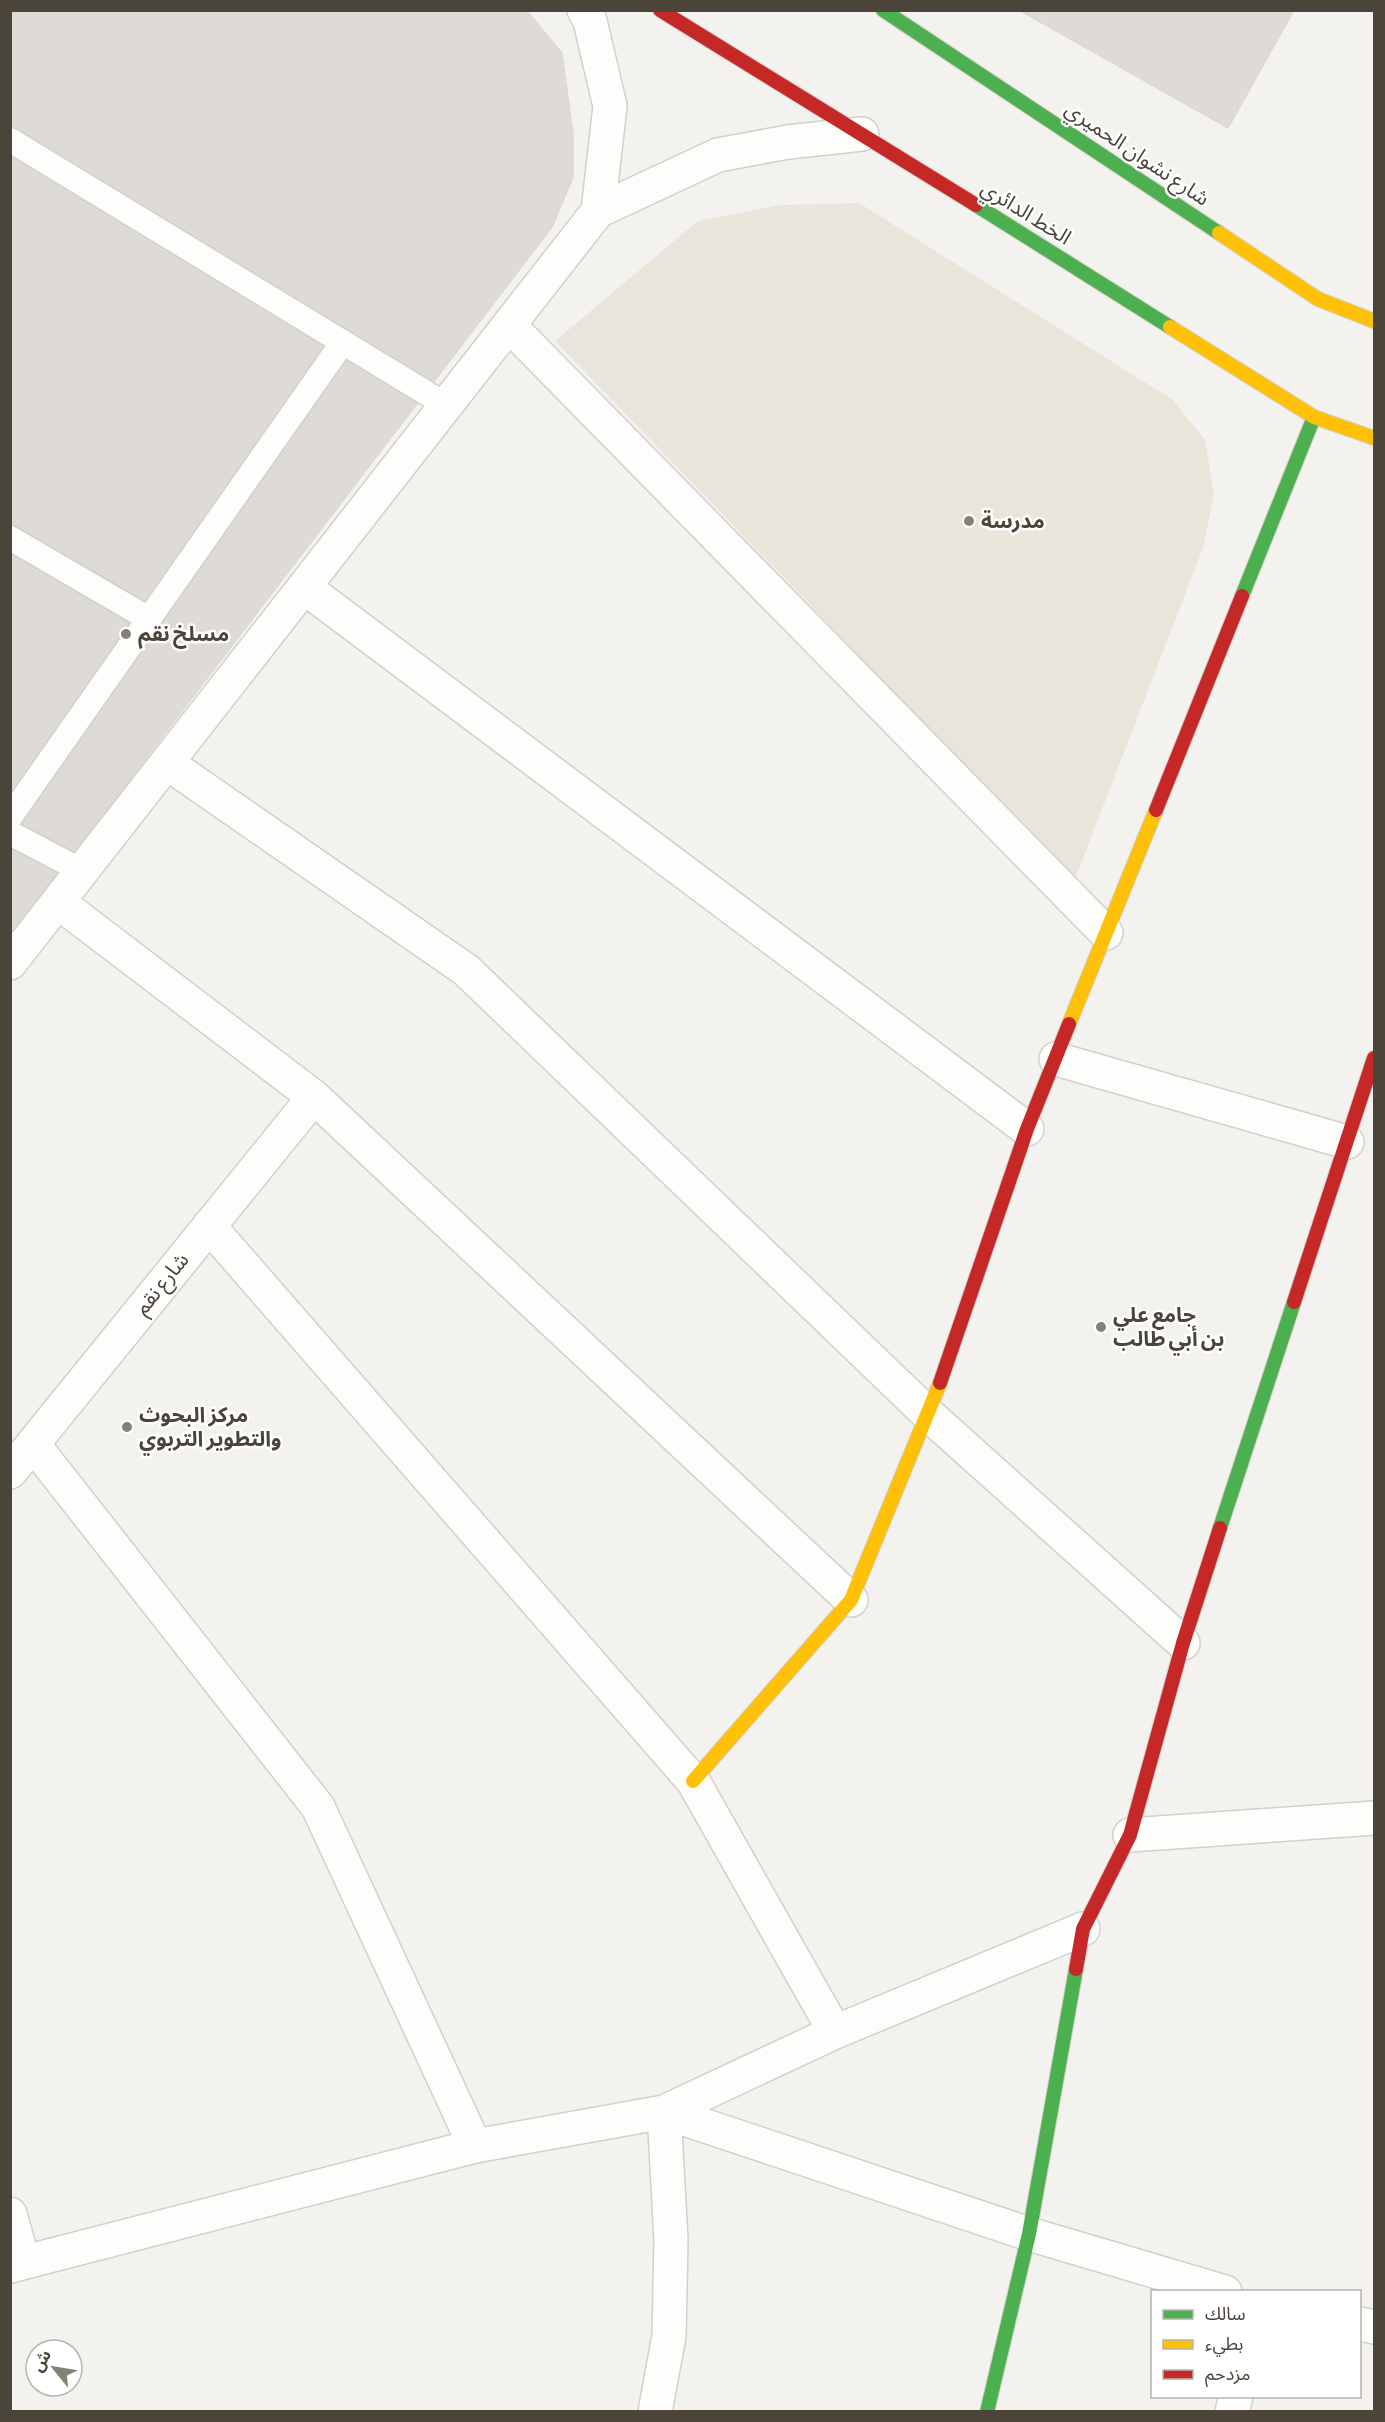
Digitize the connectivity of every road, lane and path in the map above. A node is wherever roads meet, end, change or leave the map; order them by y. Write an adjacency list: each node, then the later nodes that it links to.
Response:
1 (584, 10): 6 (street)
2 (660, 10): 4 (street, الخط الدائري)
3 (883, 10): 7 (street, شارع نشوان الحميري)
4 (862, 134): 6 (street); 11 (street, الخط الدائري)
5 (10, 140): 9 (lane)
6 (598, 211): 8 (street)
7 (1374, 321)
8 (509, 326): 10 (street); 21 (street)
9 (343, 342): 10 (lane); 15 (lane)
10 (446, 405): 14 (street)
11 (1314, 417): 12 (street, الخط الدائري); 21 (street)
12 (1374, 438)
13 (10, 538): 15 (lane)
14 (304, 587): 16 (street); 26 (street)
15 (149, 619): 17 (lane)
16 (167, 763): 19 (street); 29 (street)
17 (10, 817)
18 (10, 833): 19 (lane)
19 (82, 871): 20 (street)
20 (58, 902): 22 (street); 25 (street)
21 (1106, 933): 24 (street)
22 (10, 963)
23 (1374, 1058): 27 (street)
24 (1056, 1059): 26 (street); 27 (street)
25 (314, 1097): 28 (street, شارع نقم); 32 (street)
26 (1028, 1129): 29 (street)
27 (1347, 1142): 33 (street)
28 (209, 1226): 30 (street, شارع نقم); 34 (street)
29 (929, 1415): 32 (street); 33 (street)
30 (33, 1444): 31 (street, شارع نقم); 40 (street)
31 (10, 1472)
32 (850, 1600): 34 (street)
33 (1183, 1643): 36 (street)
34 (693, 1781): 38 (street)
35 (1374, 1818): 36 (street)
36 (1130, 1835): 37 (street)
37 (1083, 1929): 38 (street); 42 (street)
38 (835, 2032): 39 (street)
39 (664, 2112): 40 (street); 42 (street); 45 (street)
40 (475, 2146): 43 (street)
41 (10, 2214): 43 (street)
42 (1029, 2234): 44 (street); 46 (street)
43 (17, 2264)
44 (1218, 2290)
45 (655, 2412)
46 (987, 2412)

